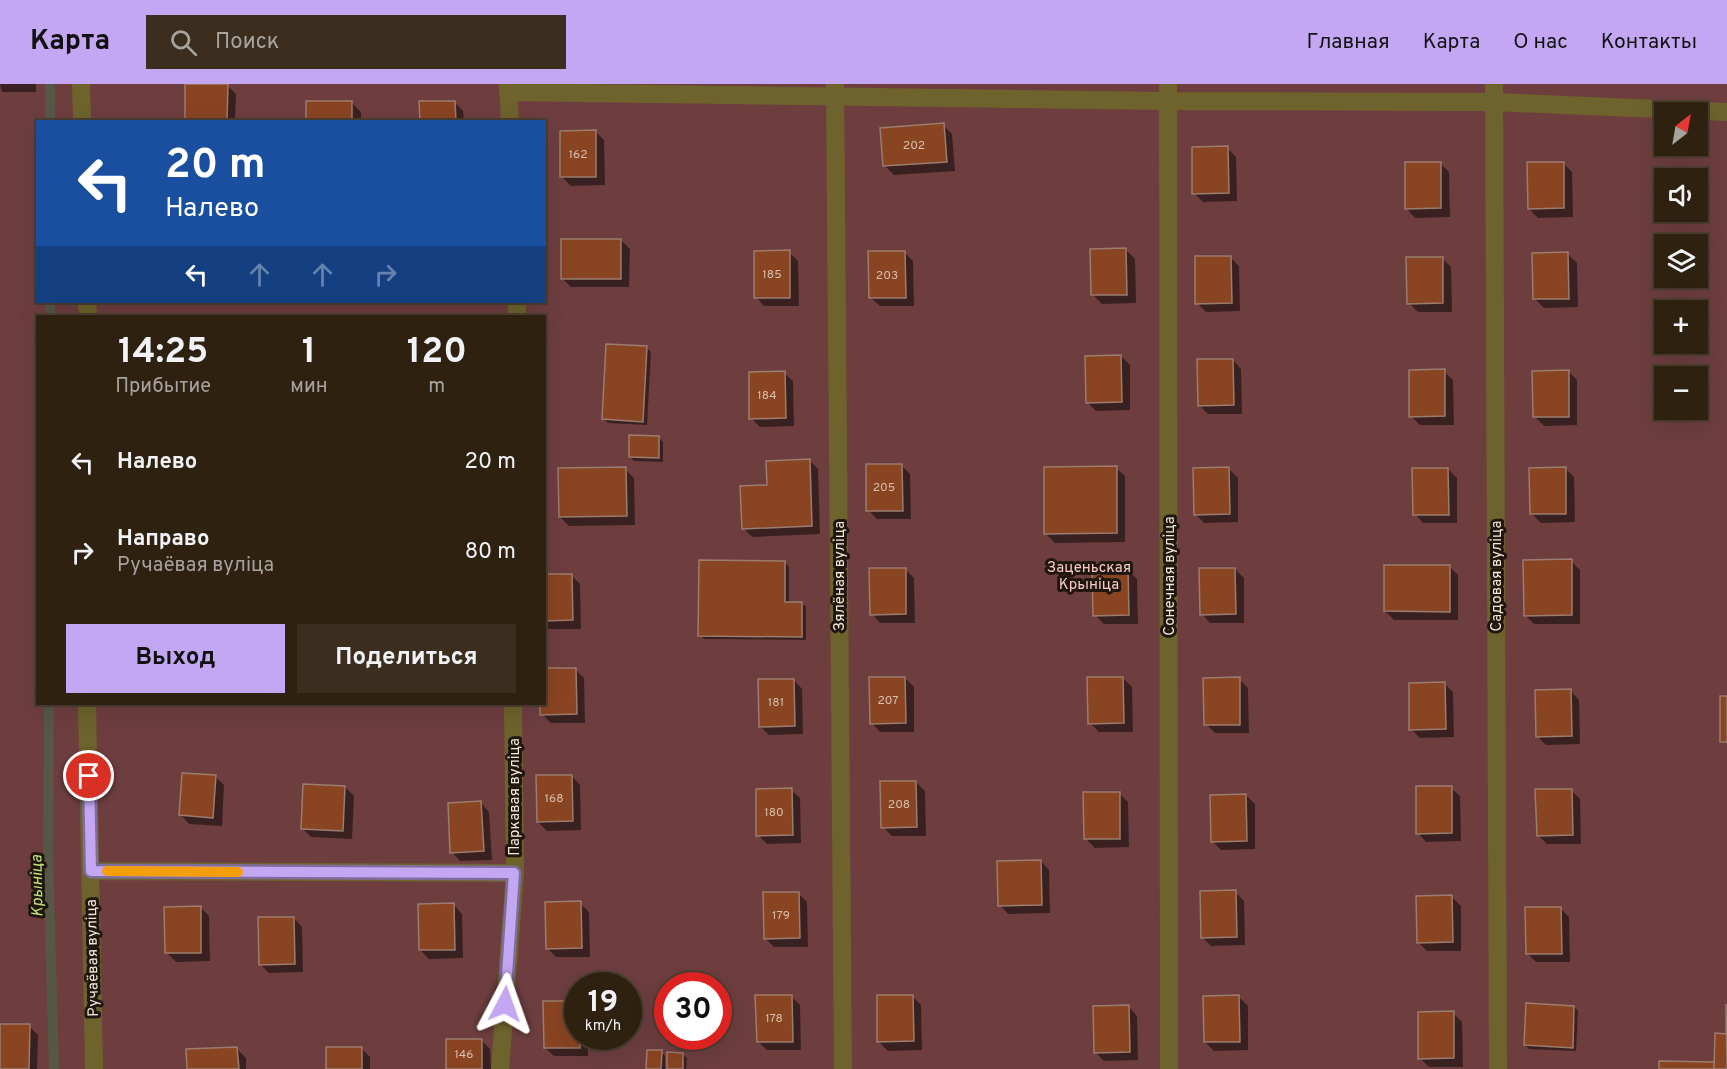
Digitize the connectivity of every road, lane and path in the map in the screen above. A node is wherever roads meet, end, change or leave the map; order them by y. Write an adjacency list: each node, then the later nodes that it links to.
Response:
1 (81, 84): 7 (street)
2 (508, 88): 3 (street); 8 (street)
3 (835, 90): 4 (street); 15 (street, Зялёная вуліца)
4 (1168, 92): 5 (street); 16 (street, Сонечная вуліца)
5 (1494, 93): 6 (street); 17 (street, Садовая вуліца)
6 (1727, 112)
7 (82, 120)
8 (510, 120)
9 (87, 705): 11 (street, Ручаёвая вуліца)
10 (513, 705): 12 (street, Паркавая вуліца)
11 (91, 871): 12 (street); 13 (street, Ручаёвая вуліца)
12 (514, 873): 14 (street, Паркавая вуліца)
13 (94, 1069)
14 (500, 1069)
15 (843, 1069)
16 (1168, 1069)
17 (1498, 1069)

